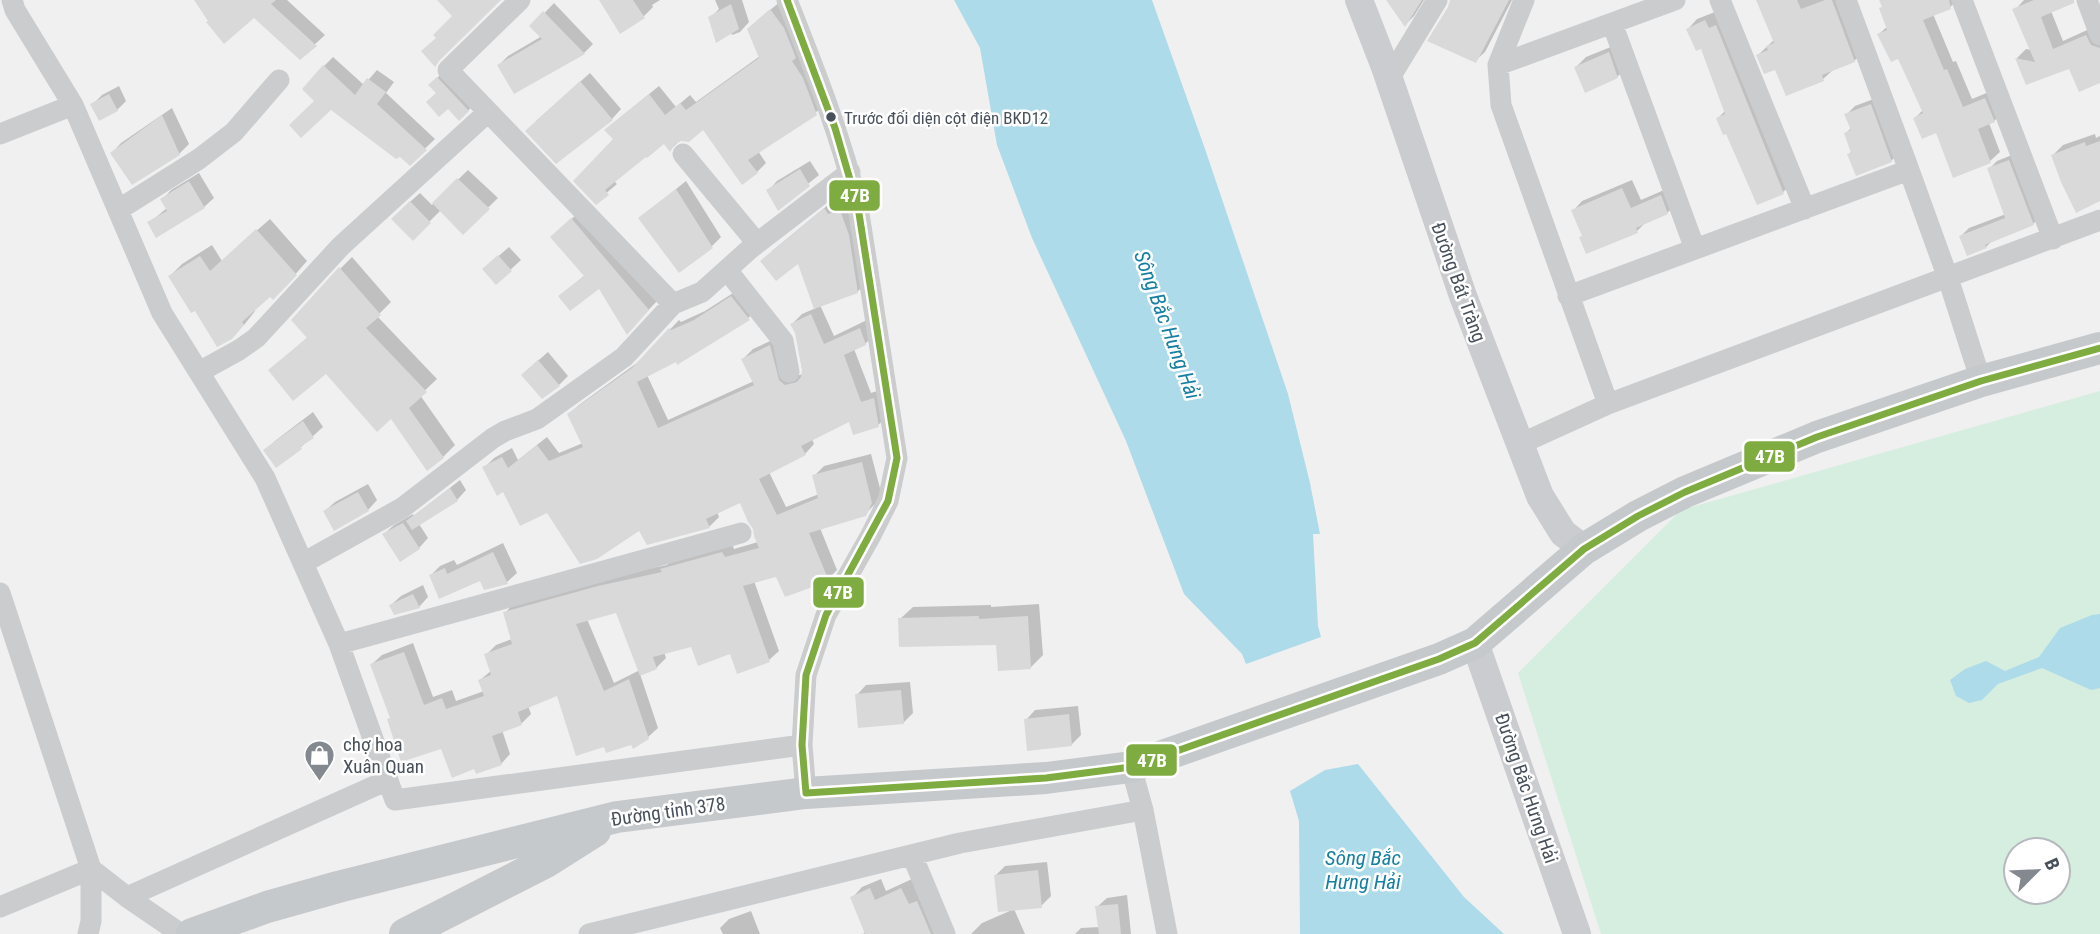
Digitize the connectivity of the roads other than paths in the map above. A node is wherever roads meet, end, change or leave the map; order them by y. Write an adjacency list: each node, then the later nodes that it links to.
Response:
1 (520, 0): 18 (street)
2 (787, 0): 22 (street)
3 (1359, 0): 15 (street, Đường Bát Tràng)
4 (1437, 0): 15 (street)
5 (1524, 0): 14 (street)
6 (1675, 0): 12 (street)
7 (1720, 0): 23 (street)
8 (1846, 0): 21 (street)
9 (1962, 0): 26 (street)
10 (2087, 0): 13 (street)
11 (17, 4): 17 (street)
12 (1612, 23): 14 (street); 28 (street)
13 (2100, 35)
14 (1498, 65): 31 (street)
15 (1389, 79): 38 (street, Đường Bát Tràng)
16 (279, 80): 24 (street)
17 (73, 105): 19 (street); 24 (street)
18 (488, 112): 32 (street); 34 (street)
19 (0, 134)
20 (683, 154): 27 (street)
21 (1909, 170): 23 (street); 30 (street)
22 (850, 172): 27 (street); 46 (street)
23 (1805, 209): 28 (street)
24 (118, 210): 34 (street)
25 (2100, 220): 26 (street)
26 (2053, 239): 30 (street)
27 (757, 243): 29 (street)
28 (1695, 249): 31 (street)
29 (727, 270): 32 (street); 35 (street)
30 (1948, 278): 36 (street); 37 (street)
31 (1568, 296): 37 (street)
32 (673, 304): 41 (street)
33 (2100, 348): 36 (main road)
34 (199, 372): 41 (street)
35 (789, 372)
36 (1981, 382): 40 (main road)
37 (1608, 404): 38 (street)
38 (1520, 444): 40 (street, Đường Bát Tràng)
39 (741, 533): 45 (street)
40 (1584, 548): 44 (main road)
41 (303, 563): 45 (street)
42 (0, 593): 43 (street)
43 (4, 618): 53 (street)
44 (1475, 643): 47 (main road, Đường tỉnh 378); 64 (street, Đường Bắc Hưng Hải)
45 (339, 644): 48 (street)
46 (802, 745): 48 (street); 49 (street)
47 (1143, 762): 49 (main road, Đường tỉnh 378); 50 (street)
48 (388, 780): 54 (street)
49 (806, 793): 51 (main road, Đường tỉnh 378)
50 (1143, 810): 52 (street); 63 (street)
51 (617, 817): 59 (main road, Đường tỉnh 378); 60 (main road)
52 (912, 855): 56 (street); 62 (street)
53 (91, 869): 54 (street); 55 (street); 57 (street)
54 (127, 897): 58 (street)
55 (0, 907)
56 (630, 930): 61 (street)
57 (88, 934)
58 (181, 934)
59 (192, 934)
60 (405, 934)
61 (589, 934)
62 (946, 934)
63 (1167, 934)
64 (1577, 934)

